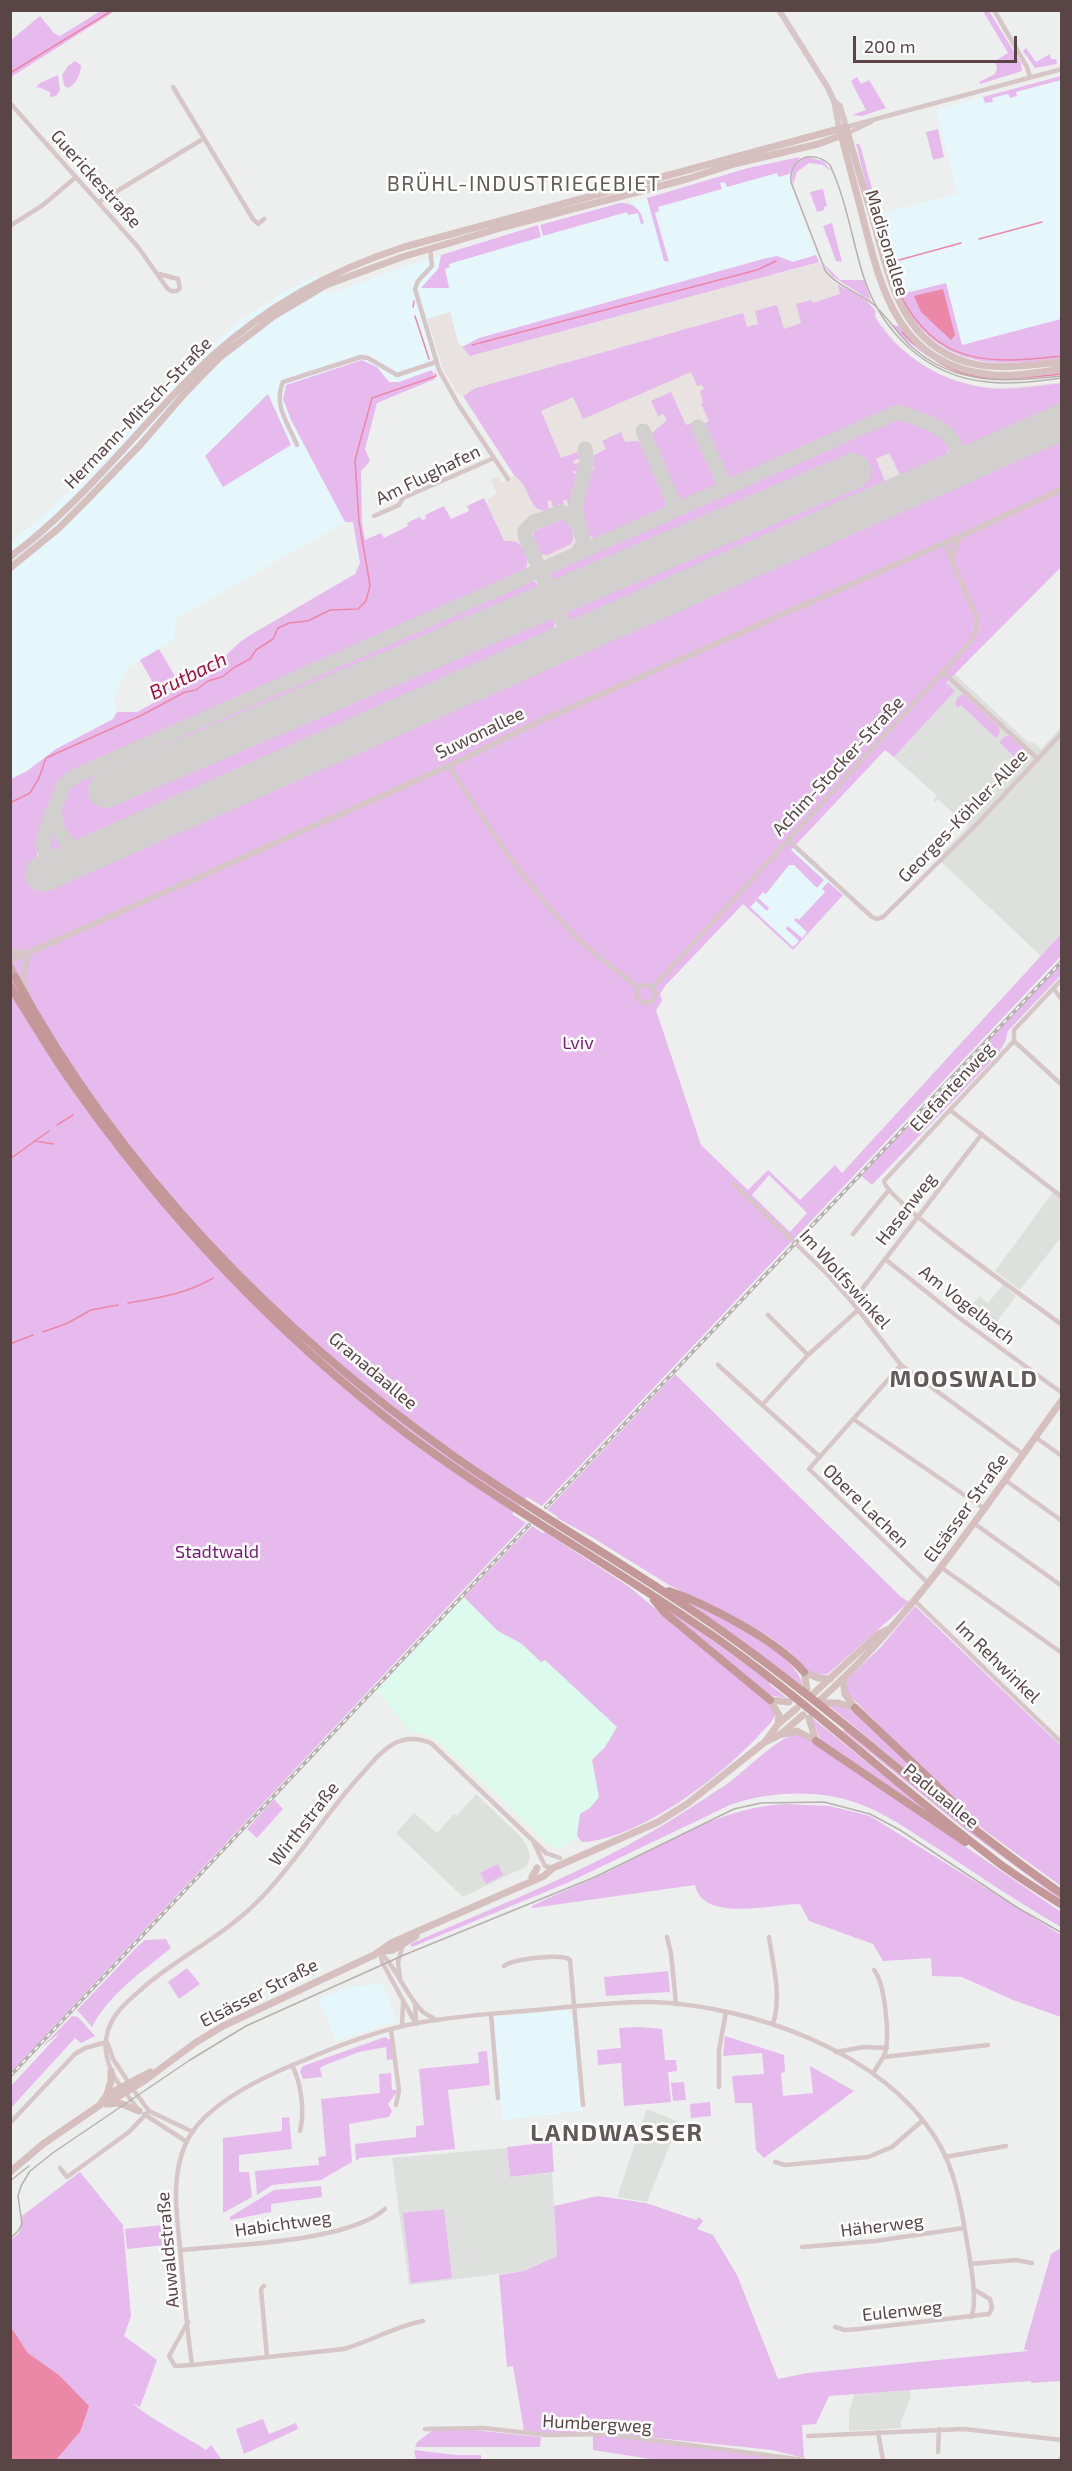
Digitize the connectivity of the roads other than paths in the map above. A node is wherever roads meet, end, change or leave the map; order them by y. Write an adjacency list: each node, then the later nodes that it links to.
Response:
1 (779, 10): 7 (street)
2 (994, 10): 4 (street)
3 (1062, 69): 4 (street, Hermann-Mitsch-Straße)
4 (1030, 77): 7 (street, Hermann-Mitsch-Straße)
5 (173, 87): 8 (street)
6 (10, 103): 9 (street, Guerickestraße)
7 (844, 131): 10 (main road, Hermann-Mitsch-Straße); 18 (main road, Madisonallee); 19 (main road, Madisonallee)
8 (203, 139): 11 (street); 12 (street)
9 (76, 177): 11 (street, Guerickestraße); 13 (street)
10 (639, 187): 14 (main road, Hermann-Mitsch-Straße); 15 (main road, Hermann-Mitsch-Straße)
11 (99, 202): 16 (street, Guerickestraße)
12 (264, 219)
13 (10, 226)
14 (428, 240): 15 (street, Am Flughafen); 23 (main road, Hermann-Mitsch-Straße)
15 (430, 249): 17 (street, Am Flughafen); 25 (main road, Hermann-Mitsch-Straße)
16 (159, 274): 16 (street, Guerickestraße)
17 (436, 362): 20 (street); 21 (street, Am Flughafen)
18 (1062, 362)
19 (1062, 369)
20 (297, 446)
21 (494, 458): 22 (street, Am Flughafen); 26 (street, Am Flughafen)
22 (508, 479)
23 (87, 488): 25 (main road); 29 (main road, Hermann-Mitsch-Straße)
24 (1062, 489): 27 (street, Suwonallee)
25 (93, 494): 31 (main road, Hermann-Mitsch-Straße)
26 (374, 516)
27 (963, 535): 28 (street, Suwonallee); 30 (street)
28 (944, 543): 30 (street, Achim-Stocker-Straße); 35 (street, Suwonallee)
29 (10, 557)
30 (953, 563): 32 (street, Achim-Stocker-Straße)
31 (10, 568)
32 (943, 672): 34 (street); 36 (street, Achim-Stocker-Straße)
33 (1062, 733): 34 (street, Georges-Köhler-Allee)
34 (1038, 759): 36 (street, Georges-Köhler-Allee)
35 (449, 766): 38 (street, Suwonallee); 45 (street, Achim-Stocker-Straße)
36 (788, 840): 44 (street, Achim-Stocker-Straße)
37 (10, 951): 38 (street)
38 (28, 954): 39 (street, Suwonallee); 47 (street)
39 (10, 961)
40 (10, 967): 41 (main road, Granadaallee)
41 (15, 977): 47 (highway, Granadaallee)
42 (1062, 979): 46 (street, Elefantenweg)
43 (10, 986): 75 (highway, Granadaallee)
44 (653, 987): 45 (street); 45 (street, Achim-Stocker-Straße)
45 (639, 988)
46 (1053, 988): 48 (street); 49 (street, Elefantenweg)
47 (27, 999): 75 (highway, Granadaallee)
48 (1062, 999)
49 (1014, 1041): 50 (street); 51 (street, Elefantenweg)
50 (1062, 1085)
51 (950, 1110): 52 (street); 54 (street, Elefantenweg)
52 (982, 1134): 55 (street); 56 (street, Hasenweg)
53 (734, 1184): 59 (street, Im Wolfswinkel)
54 (888, 1191): 56 (street); 57 (street)
55 (1062, 1197)
56 (917, 1217): 58 (street, Hasenweg); 62 (street)
57 (853, 1234)
58 (885, 1259): 59 (street, Hasenweg); 66 (street, Am Vogelbach)
59 (852, 1302): 60 (street, Im Wolfswinkel)
60 (858, 1310): 63 (street); 65 (street, Im Wolfswinkel)
61 (768, 1315): 63 (street)
62 (1062, 1325)
63 (808, 1355): 68 (street)
64 (718, 1365): 68 (street)
65 (901, 1365): 69 (street, Obere Lachen); 71 (street, Im Wolfswinkel)
66 (1062, 1393)
67 (1062, 1400): 70 (main road, Elsässer Straße)
68 (762, 1405): 73 (street)
69 (853, 1419): 73 (street, Obere Lachen); 76 (street)
70 (1035, 1437): 71 (main road, Elsässer Straße); 72 (street)
71 (1023, 1455): 74 (main road, Elsässer Straße)
72 (1062, 1456)
73 (820, 1457): 80 (street, Obere Lachen)
74 (1005, 1480): 76 (main road, Elsässer Straße); 77 (street)
75 (519, 1505): 82 (highway, Granadaallee); 83 (highway, Granadaallee)
76 (985, 1509): 78 (main road, Elsässer Straße)
77 (1062, 1521)
78 (975, 1524): 79 (main road, Elsässer Straße); 81 (street)
79 (942, 1568): 80 (main road, Elsässer Straße); 86 (street)
80 (929, 1584): 84 (main road, Elsässer Straße)
81 (1062, 1586)
82 (657, 1587): 87 (highway); 92 (highway, Granadaallee)
83 (648, 1592): 90 (highway); 92 (highway, Granadaallee)
84 (915, 1601): 85 (main road, Elsässer Straße); 99 (street, Im Rehwinkel)
85 (889, 1629): 88 (main road, Elsässer Straße); 89 (main road, Elsässer Straße)
86 (1062, 1653)
87 (804, 1672): 88 (main road); 92 (main road)
88 (830, 1678): 92 (main road, Elsässer Straße)
89 (843, 1679): 92 (main road, Elsässer Straße); 93 (main road)
90 (770, 1700): 91 (main road); 94 (main road)
91 (789, 1702)
92 (812, 1702): 93 (main road); 94 (main road, Elsässer Straße); 95 (highway, Paduaallee); 96 (main road, Elsässer Straße); 97 (main road)
93 (855, 1708): 100 (highway)
94 (778, 1724): 98 (main road, Elsässer Straße)
95 (843, 1731): 100 (highway, Paduaallee); 106 (highway, Paduaallee)
96 (781, 1734): 97 (main road); 98 (main road, Elsässer Straße)
97 (816, 1741): 106 (highway)
98 (765, 1742): 105 (main road, Elsässer Straße)
99 (1062, 1743)
100 (980, 1836): 111 (highway, Paduaallee)
101 (533, 1841): 102 (street, Wirthstraße); 103 (street, Wirthstraße); 132 (street, Wirthstraße)
102 (538, 1853): 107 (street); 108 (street)
103 (546, 1853): 104 (street, Wirthstraße); 108 (street, Wirthstraße)
104 (560, 1858): 105 (main road)
105 (574, 1859): 108 (main road, Elsässer Straße)
106 (993, 1859): 112 (highway, Paduaallee)
107 (537, 1868): 109 (main road)
108 (553, 1868): 109 (main road, Elsässer Straße); 110 (main road, Elsässer Straße)
109 (532, 1877): 110 (main road, Elsässer Straße)
110 (522, 1885): 113 (main road, Elsässer Straße)
111 (1062, 1894)
112 (1062, 1905)
113 (429, 1928): 116 (main road, Elsässer Straße); 117 (main road, Elsässer Straße)
114 (667, 1937): 123 (street)
115 (770, 1937): 129 (street)
116 (403, 1944): 117 (main road, Elsässer Straße); 120 (street)
117 (381, 1955): 120 (street); 121 (street); 141 (main road, Elsässer Straße)
118 (504, 1966): 124 (street)
119 (874, 1970): 134 (street)
120 (401, 1978): 122 (street)
121 (403, 2003): 128 (street); 130 (street)
122 (415, 2003): 127 (street); 128 (street)
123 (676, 2004): 124 (street, Auwaldstraße); 125 (street, Auwaldstraße)
124 (575, 2006): 126 (street, Auwaldstraße); 144 (street)
125 (726, 2012): 129 (street, Auwaldstraße); 140 (street)
126 (491, 2014): 127 (street, Auwaldstraße); 142 (street)
127 (436, 2020): 128 (street, Auwaldstraße)
128 (416, 2024): 130 (street, Auwaldstraße)
129 (773, 2024): 135 (street, Auwaldstraße)
130 (402, 2026): 131 (street, Auwaldstraße)
131 (391, 2030): 137 (street, Auwaldstraße); 145 (street)
132 (107, 2042): 138 (street, Wirthstraße); 141 (street); 148 (street)
133 (988, 2045): 136 (street)
134 (887, 2048): 135 (street); 136 (street)
135 (836, 2052): 139 (street, Auwaldstraße)
136 (884, 2057): 139 (street)
137 (292, 2065): 149 (street); 150 (street, Auwaldstraße)
138 (111, 2071): 141 (street, Wirthstraße); 143 (main road)
139 (873, 2074): 147 (street, Auwaldstraße)
140 (719, 2087)
141 (127, 2088): 143 (main road, Elsässer Straße); 146 (street); 146 (street)
142 (498, 2098)
143 (104, 2102): 146 (main road); 156 (main road, Elsässer Straße)
144 (583, 2104)
145 (396, 2105)
146 (144, 2112): 150 (street); 151 (street); 155 (street)
147 (922, 2121): 153 (street, Auwaldstraße); 154 (street)
148 (10, 2123)
149 (300, 2131)
150 (193, 2132): 151 (street, Auwaldstraße)
151 (186, 2142): 160 (street, Auwaldstraße)
152 (1006, 2146): 153 (street)
153 (945, 2157): 158 (street, Auwaldstraße)
154 (775, 2162)
155 (60, 2168)
156 (10, 2172)
157 (385, 2209): 160 (street, Habichtweg)
158 (964, 2228): 159 (street, Häherweg); 162 (street, Auwaldstraße)
159 (802, 2247)
160 (181, 2250): 167 (street, Auwaldstraße)
161 (1032, 2263): 162 (street)
162 (970, 2264): 164 (street, Auwaldstraße)
163 (264, 2286): 169 (street)
164 (973, 2289): 165 (street, Auwaldstraße); 165 (street)
165 (971, 2317): 168 (street, Eulenweg)
166 (423, 2320): 169 (street)
167 (188, 2322): 170 (street, Auwaldstraße); 170 (street, Auwaldstraße)
168 (835, 2327)
169 (267, 2356): 170 (street)
170 (192, 2365)
171 (425, 2429): 177 (street, Humbergweg)
172 (939, 2429): 173 (street); 175 (street); 176 (street)
173 (878, 2432): 174 (street); 178 (street)
174 (808, 2436)
175 (1062, 2440)
176 (938, 2452)
177 (804, 2460)
178 (883, 2460)

